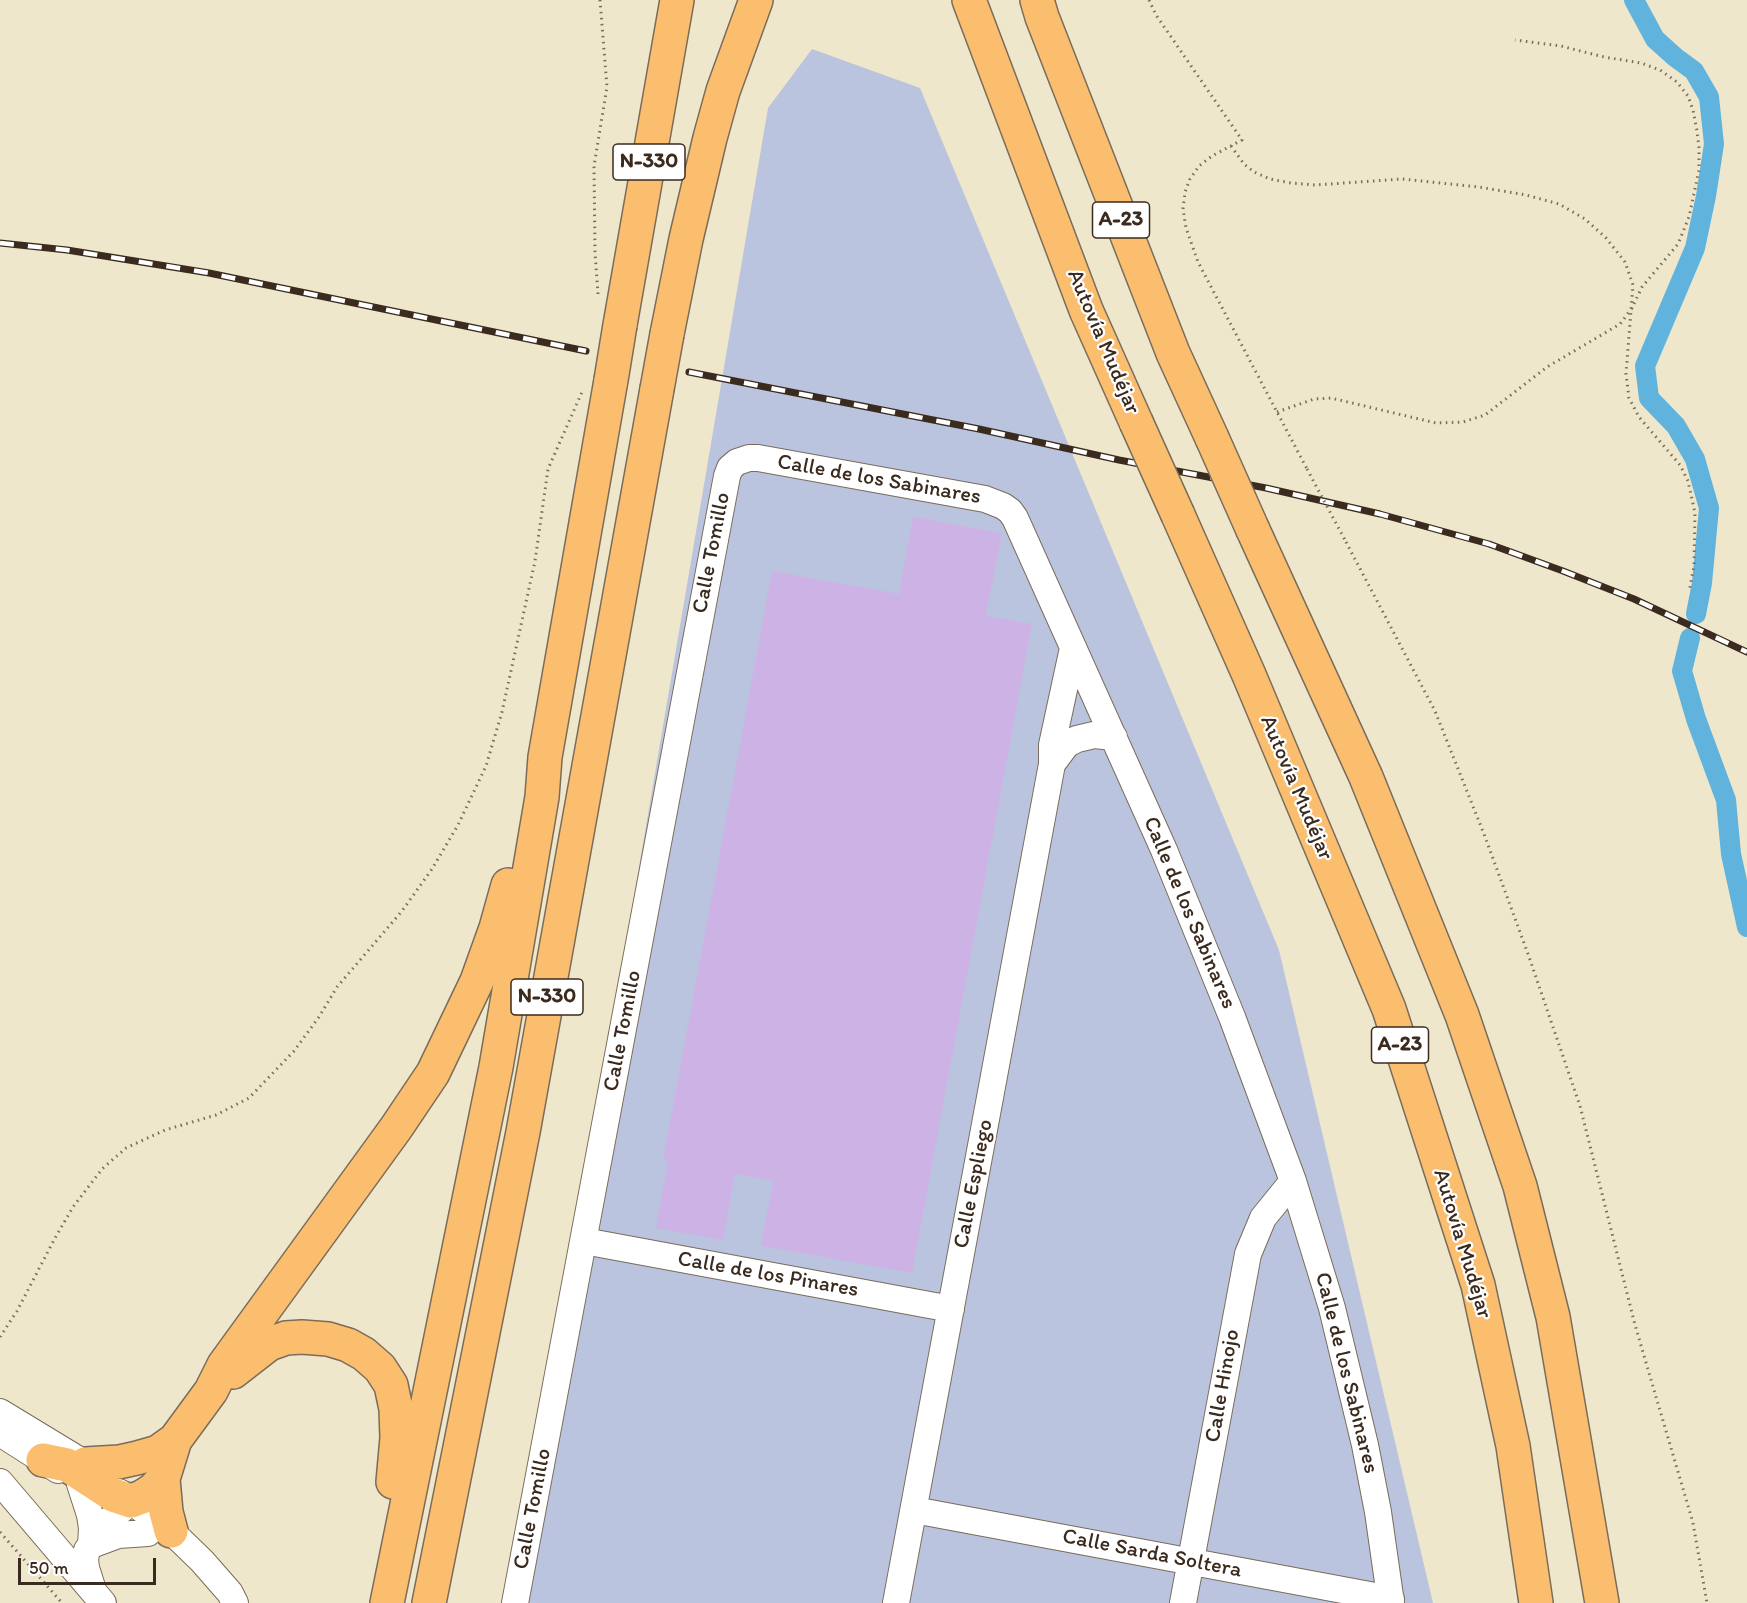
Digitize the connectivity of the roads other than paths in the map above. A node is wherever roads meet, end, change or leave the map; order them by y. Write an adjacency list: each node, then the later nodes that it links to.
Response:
1 (678, 0): 8 (highway, N-330, bridge)
2 (756, 0): 31 (highway, N-330, bridge)
3 (969, 0): 35 (highway, Autovía Mudéjar / A-23, bridge)
4 (1037, 0): 36 (highway, A-23, bridge)
5 (737, 462): 6 (street, Calle de los Sabinares); 11 (street, Calle Tomillo)
6 (1073, 648): 7 (street, Calle de los Sabinares); 9 (street, Calle Espliego)
7 (1114, 737): 9 (street); 10 (street, Calle de los Sabinares)
8 (545, 757): 13 (highway); 30 (highway, N-330)
9 (1052, 764): 12 (street, Calle Espliego)
10 (1293, 1181): 24 (street, Calle Hinojo); 26 (street, Calle de los Sabinares)
11 (584, 1241): 12 (street, Calle de los Pinares); 32 (street, Calle Tomillo)
12 (951, 1309): 21 (street, Calle Espliego)
13 (211, 1391): 16 (highway); 29 (highway)
14 (0, 1412): 18 (street)
15 (0, 1433): 17 (street)
16 (165, 1457): 18 (highway); 20 (highway); 22 (highway)
17 (43, 1460): 18 (street); 20 (highway)
18 (83, 1474): 20 (street); 23 (street)
19 (0, 1482): 25 (street)
20 (125, 1506): 22 (street); 23 (street)
21 (914, 1510): 24 (street, Calle Sarda Soltera); 33 (street, Calle Espliego)
22 (160, 1532): 23 (street); 27 (street); 28 (street)
23 (91, 1545): 25 (street)
24 (1191, 1562): 26 (street, Calle Sarda Soltera); 34 (street, Calle Hinojo)
25 (98, 1596)
26 (1391, 1601)
27 (228, 1603)
28 (235, 1603)
29 (376, 1603)
30 (387, 1603)
31 (429, 1603)
32 (515, 1603)
33 (896, 1603)
34 (1183, 1603)
35 (1536, 1603)
36 (1602, 1603)

